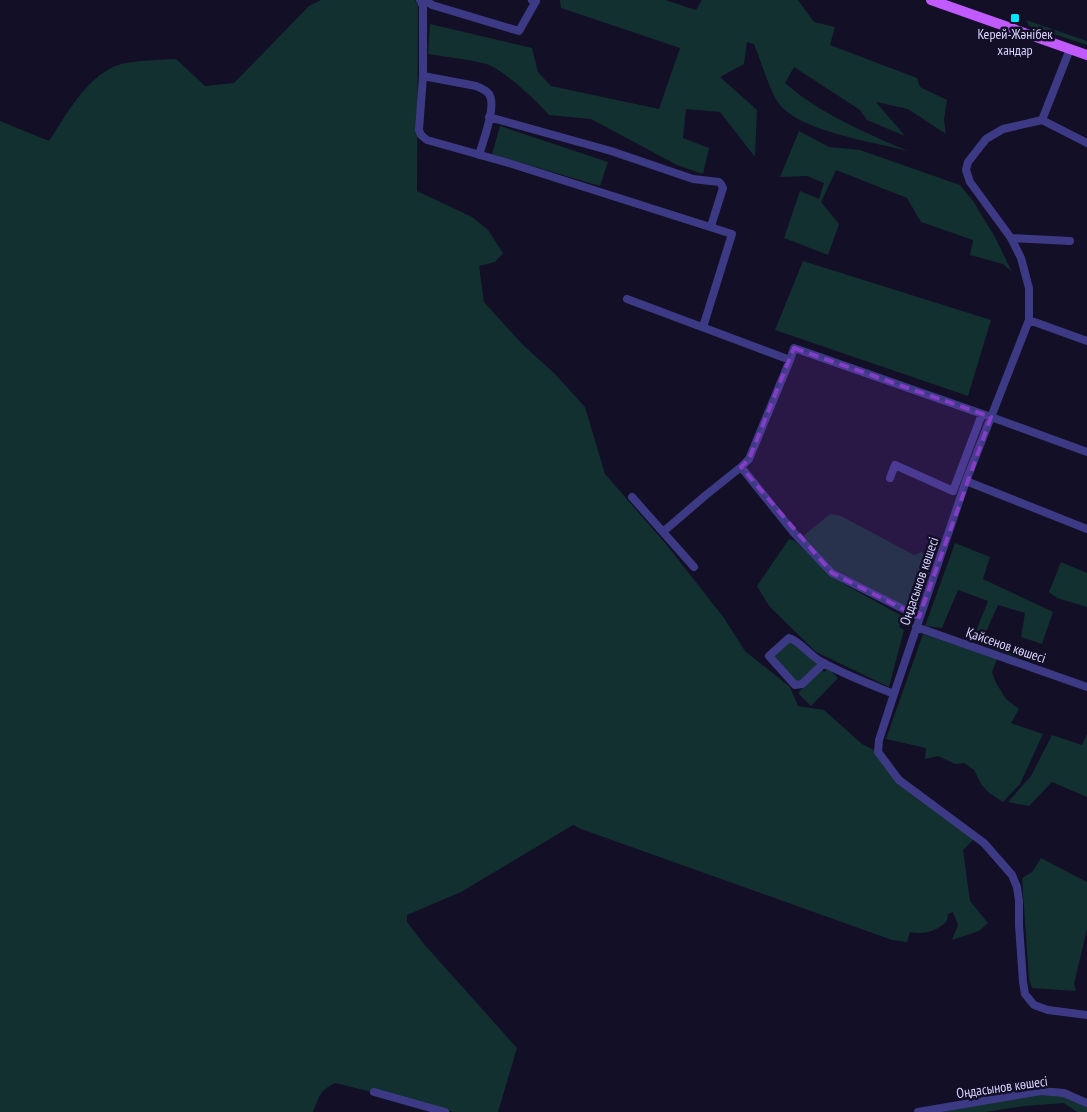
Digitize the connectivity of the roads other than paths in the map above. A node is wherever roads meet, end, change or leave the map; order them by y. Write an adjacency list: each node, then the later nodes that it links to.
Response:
1 (420, 0): 7 (street)
2 (425, 0): 3 (street)
3 (532, 0)
4 (931, 0): 5 (main road)
5 (1070, 49): 6 (main road); 9 (street)
6 (1087, 55)
7 (423, 76): 8 (street); 11 (street)
8 (489, 117): 11 (street); 12 (street)
9 (1042, 120): 10 (street); 13 (street, Оңдасынов көшесі)
10 (1087, 143)
11 (479, 155): 12 (street)
12 (711, 226): 17 (street)
13 (1012, 238): 14 (street); 16 (street, Оңдасынов көшесі)
14 (1070, 241)
15 (627, 299): 17 (street)
16 (1029, 320): 18 (street); 21 (street, Оңдасынов көшесі)
17 (703, 327): 19 (street)
18 (1087, 341)
19 (790, 360): 20 (street); 23 (street)
20 (982, 414): 21 (street); 24 (street)
21 (991, 417): 22 (street); 25 (street, Оңдасынов көшесі)
22 (1087, 452)
23 (741, 467): 28 (street); 30 (street)
24 (890, 478)
25 (966, 481): 27 (street); 30 (street, Оңдасынов көшесі)
26 (632, 497): 28 (street)
27 (1087, 529)
28 (664, 531): 29 (street)
29 (694, 566)
30 (919, 617): 31 (street, Оңдасынов көшесі)
31 (916, 627): 33 (street, Қайсенов көшесі); 34 (street, Оңдасынов көшесі)
32 (824, 663): 32 (street); 34 (street)
33 (1087, 687)
34 (894, 694): 35 (street, Оңдасынов көшесі)
35 (1087, 1015)
36 (374, 1092): 38 (street)
37 (1087, 1103): 39 (street, Оңдасынов көшесі)
38 (445, 1112)
39 (918, 1112)

